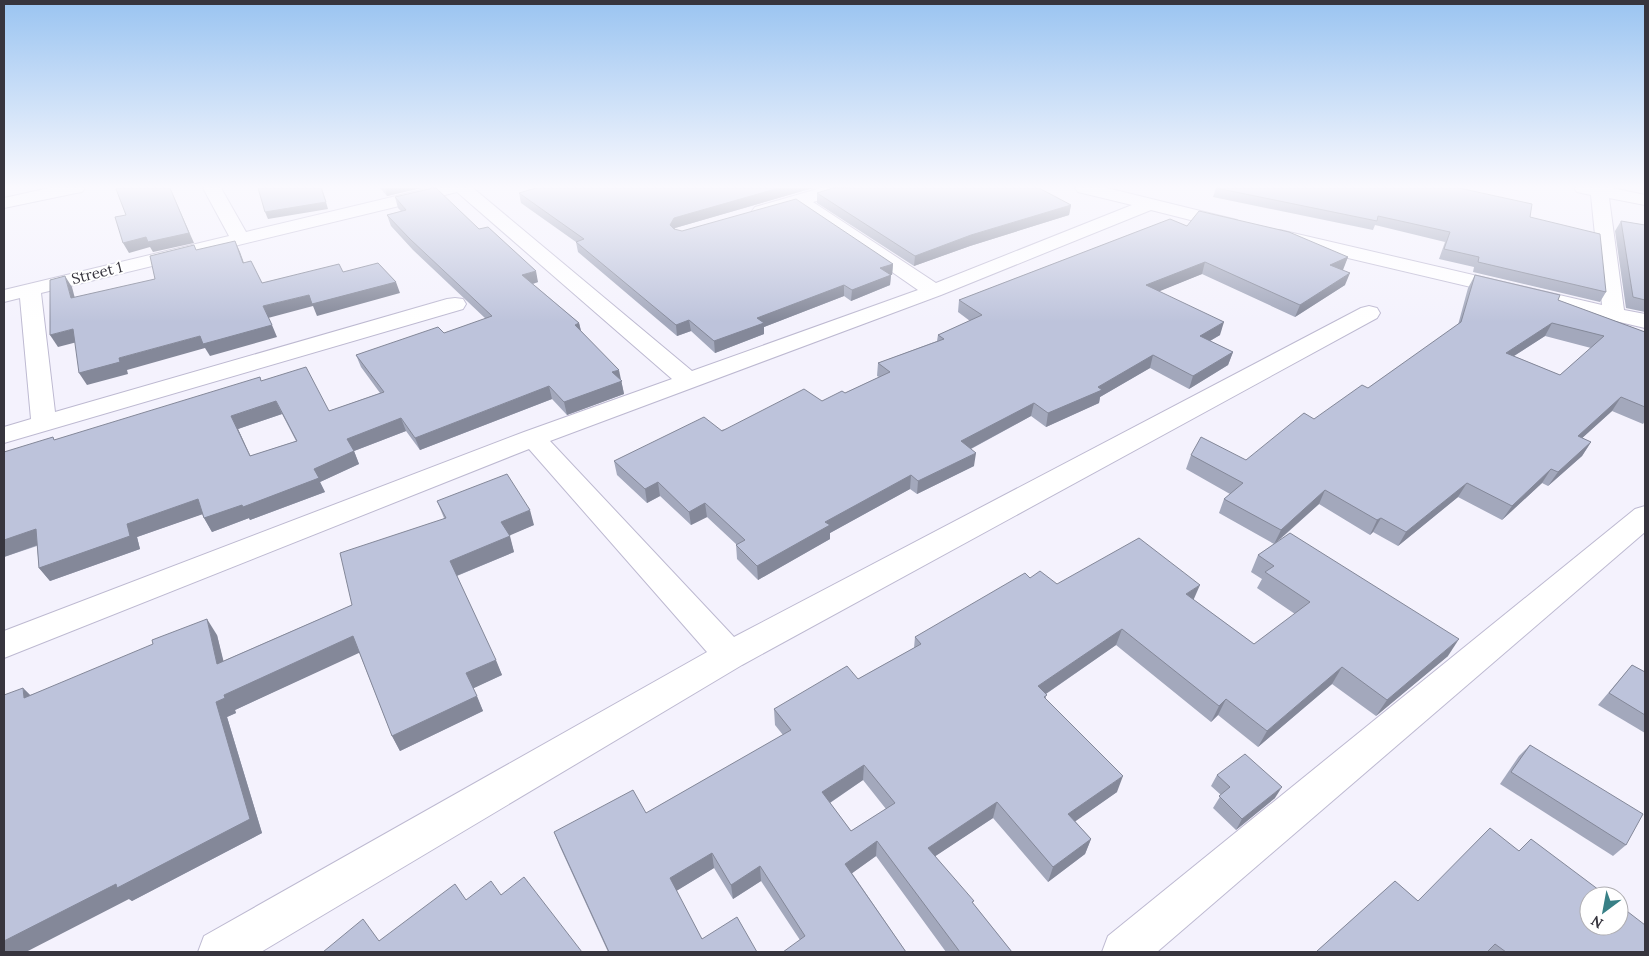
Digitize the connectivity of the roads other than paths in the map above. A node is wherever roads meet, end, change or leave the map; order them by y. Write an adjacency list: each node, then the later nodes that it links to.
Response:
1 (236, 233): 8 (street)
2 (267, 233): 8 (street, Street 1)
3 (514, 233): 16 (street)
4 (847, 233): 10 (street)
5 (1079, 233): 10 (street)
6 (1267, 233): 14 (street)
7 (1599, 233): 14 (street)
8 (240, 239): 9 (street, Street 1)
9 (30, 290): 11 (street, Street 1); 17 (street)
10 (934, 291): 16 (street)
11 (4, 296)
12 (455, 304): 17 (street)
13 (1370, 312): 22 (street)
14 (1614, 313): 15 (street)
15 (1645, 321)
16 (689, 381): 19 (street)
17 (44, 423): 18 (street)
18 (4, 435)
19 (533, 438): 21 (street); 22 (street)
20 (1645, 516): 24 (street)
21 (4, 645)
22 (730, 654): 23 (street)
23 (220, 952)
24 (1124, 952)

